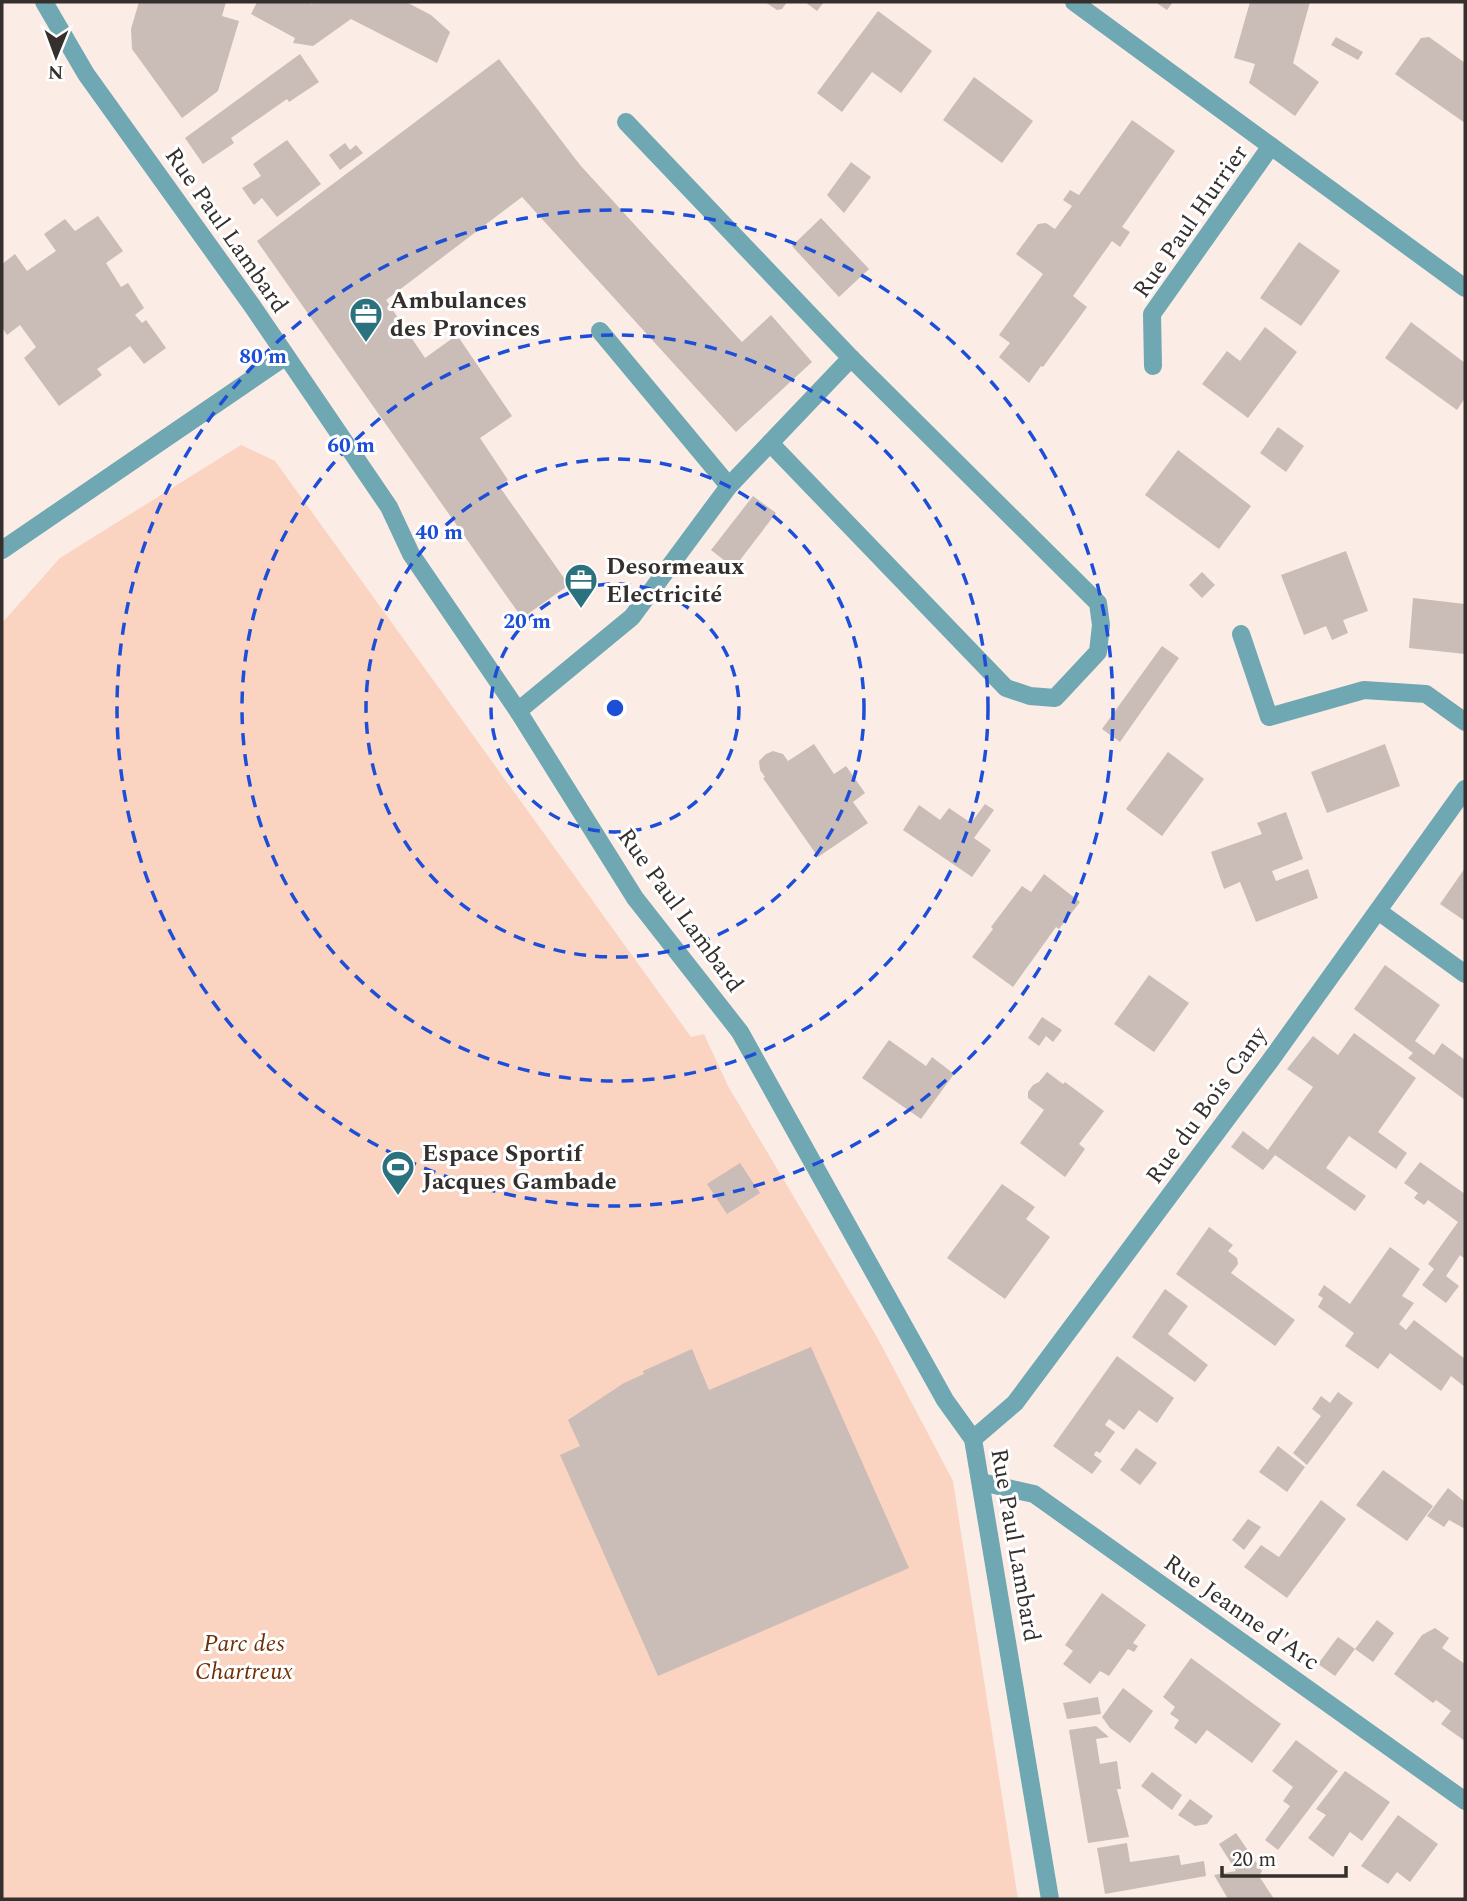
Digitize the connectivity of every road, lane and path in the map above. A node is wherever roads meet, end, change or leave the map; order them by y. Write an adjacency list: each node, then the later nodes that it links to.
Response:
1 (44, 2): 7 (street, Rue Paul Lambard)
2 (1074, 2): 4 (street, Rue Paul Hurrier)
3 (626, 122): 8 (street)
4 (1271, 146): 5 (street, Rue Paul Hurrier); 9 (street, Rue Paul Hurrier)
5 (1465, 288)
6 (600, 331): 11 (street)
7 (286, 356): 12 (street); 14 (street, Rue Paul Lambard)
8 (851, 358): 10 (street); 10 (street)
9 (1153, 366)
10 (770, 443): 11 (street)
11 (729, 486): 14 (street)
12 (2, 550)
13 (1241, 634): 15 (street)
14 (518, 711): 19 (street, Rue Paul Lambard)
15 (1465, 722)
16 (1465, 789): 17 (street, Rue du Bois Cany)
17 (1378, 911): 18 (street); 19 (street, Rue du Bois Cany)
18 (1465, 974)
19 (973, 1439): 20 (street, Rue Paul Lambard)
20 (981, 1482): 21 (street, Rue Jeanne d'Arc); 22 (street, Rue Paul Lambard)
21 (1465, 1801)
22 (1049, 1899)

